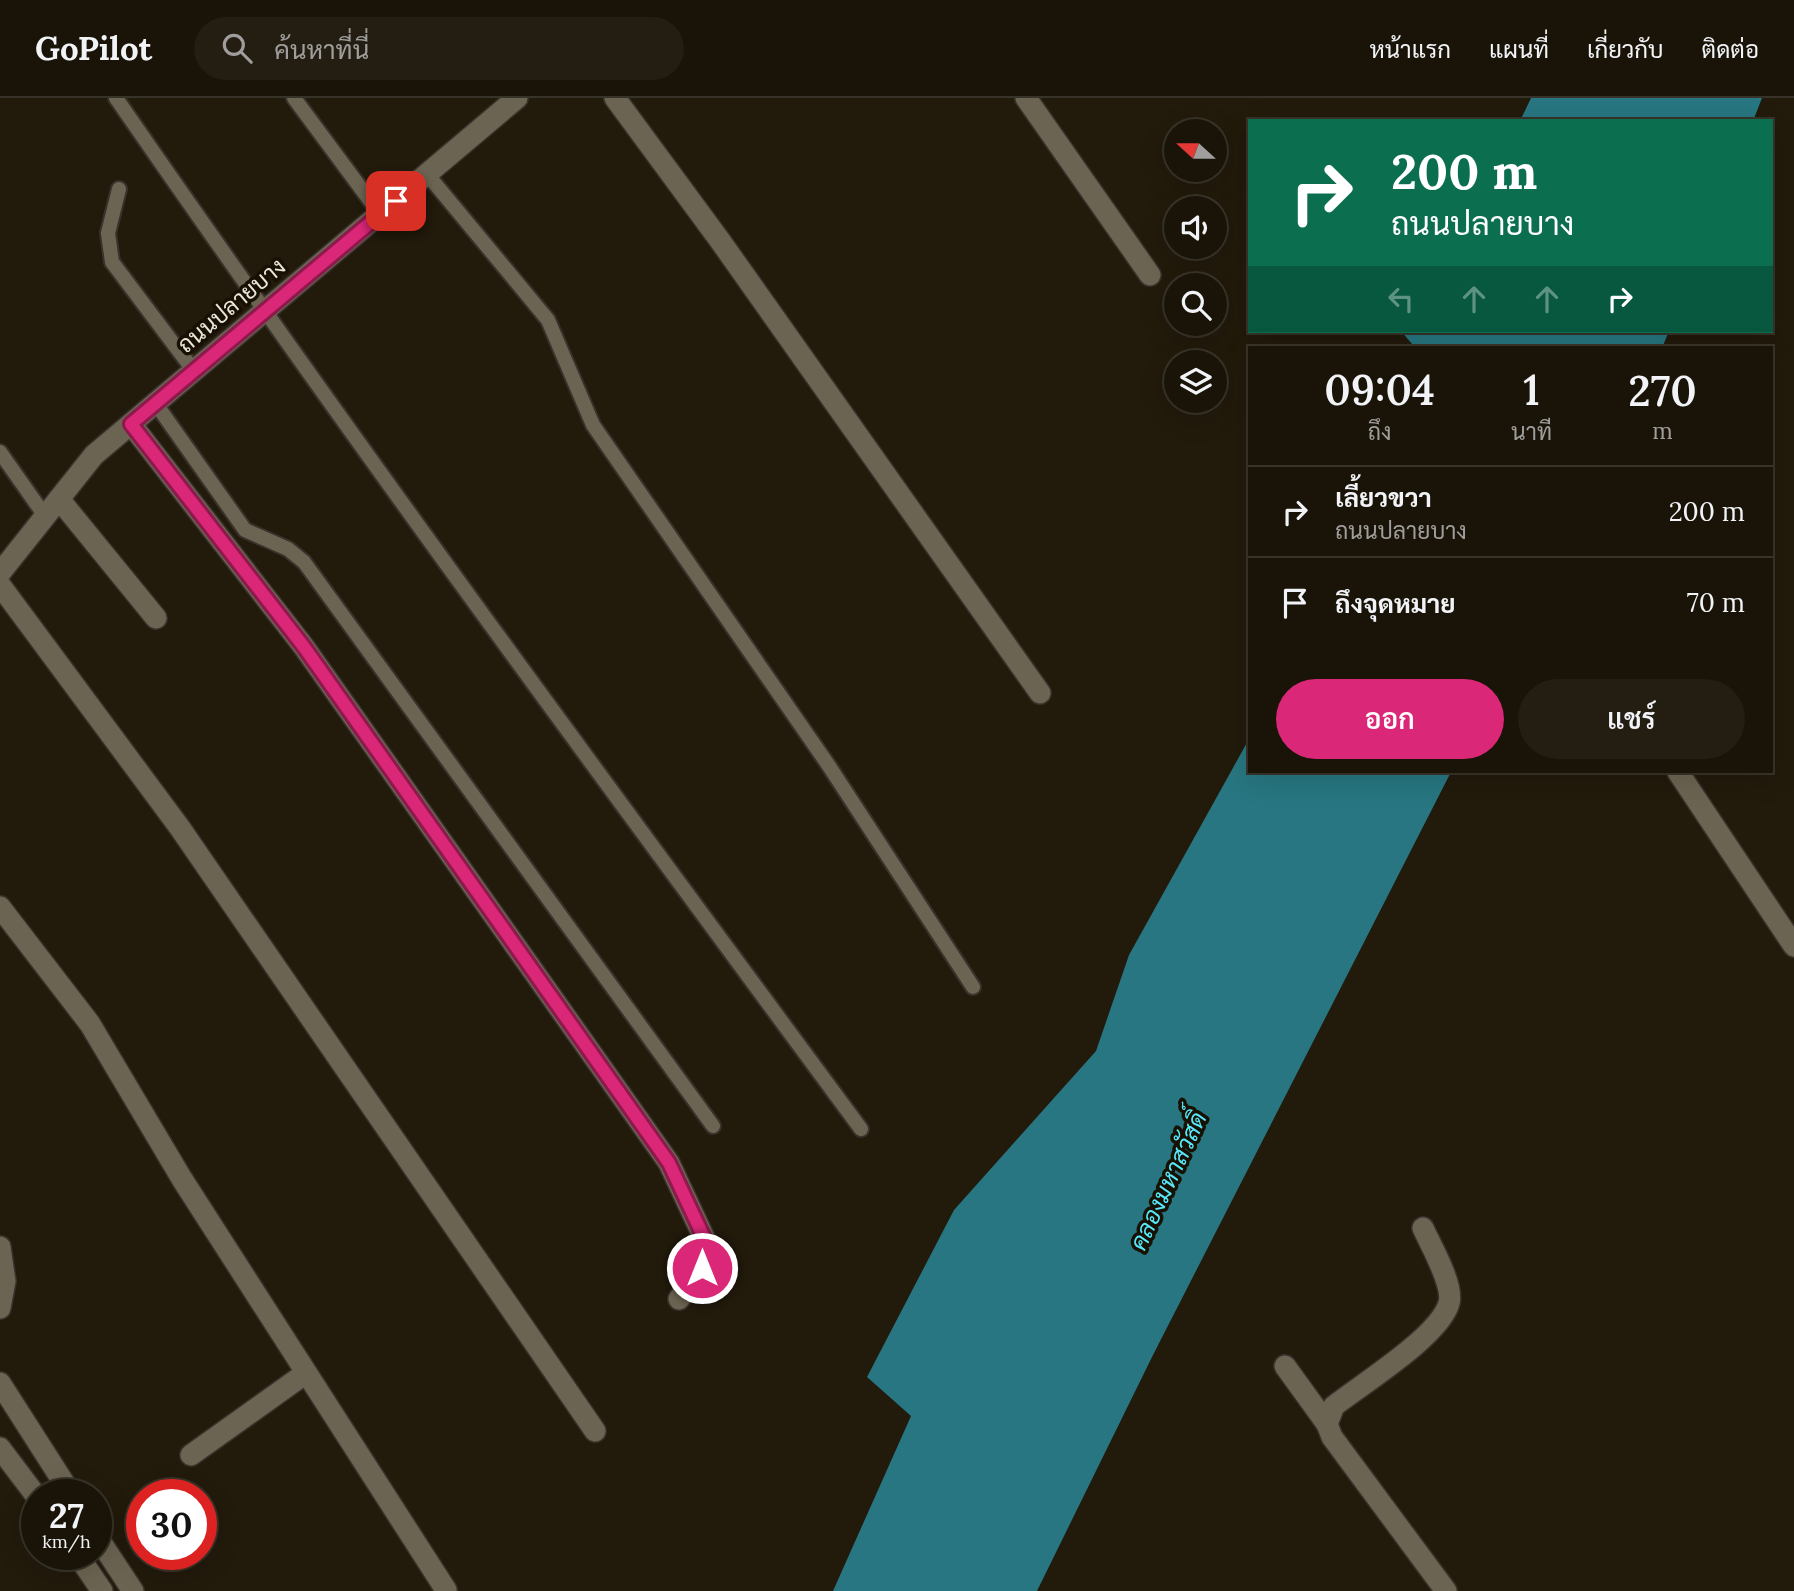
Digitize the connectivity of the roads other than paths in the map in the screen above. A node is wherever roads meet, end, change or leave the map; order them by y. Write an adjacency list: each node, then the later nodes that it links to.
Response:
1 (116, 98): 10 (lane)
2 (294, 98): 8 (lane)
3 (517, 98): 6 (street, ถนนปลายบาง)
4 (615, 98): 20 (street)
5 (1026, 98): 9 (street)
6 (427, 174): 8 (street, ถนนปลายบาง); 24 (lane)
7 (118, 189): 11 (lane)
8 (380, 214): 10 (street, ถนนปลายบาง)
9 (1150, 275)
10 (264, 312): 11 (street, ถนนปลายบาง); 26 (lane)
11 (194, 371): 12 (street, ถนนปลายบาง)
12 (156, 404): 13 (street, ถนนปลายบาง); 25 (lane)
13 (131, 424): 15 (street, ถนนปลายบาง); 29 (street)
14 (0, 452): 16 (lane)
15 (59, 499): 16 (street, ถนนปลายบาง); 19 (street)
16 (45, 516): 17 (street, ถนนปลายบาง)
17 (0, 573)
18 (0, 585): 35 (street)
19 (156, 618)
20 (1040, 693)
21 (1679, 773): 23 (street)
22 (0, 907): 32 (street)
23 (1794, 946)
24 (973, 987)
25 (713, 1126)
26 (861, 1129)
27 (1423, 1228): 34 (street)
28 (0, 1247): 30 (street)
29 (679, 1299)
30 (0, 1308)
31 (1285, 1366): 34 (street)
32 (306, 1373): 37 (street); 42 (street)
33 (0, 1383): 39 (street)
34 (1327, 1424): 45 (street)
35 (596, 1431)
36 (0, 1448): 38 (street)
37 (191, 1455)
38 (23, 1479)
39 (61, 1479)
40 (112, 1559): 44 (street)
41 (88, 1570): 43 (street)
42 (446, 1590)
43 (102, 1591)
44 (133, 1591)
45 (1446, 1591)

